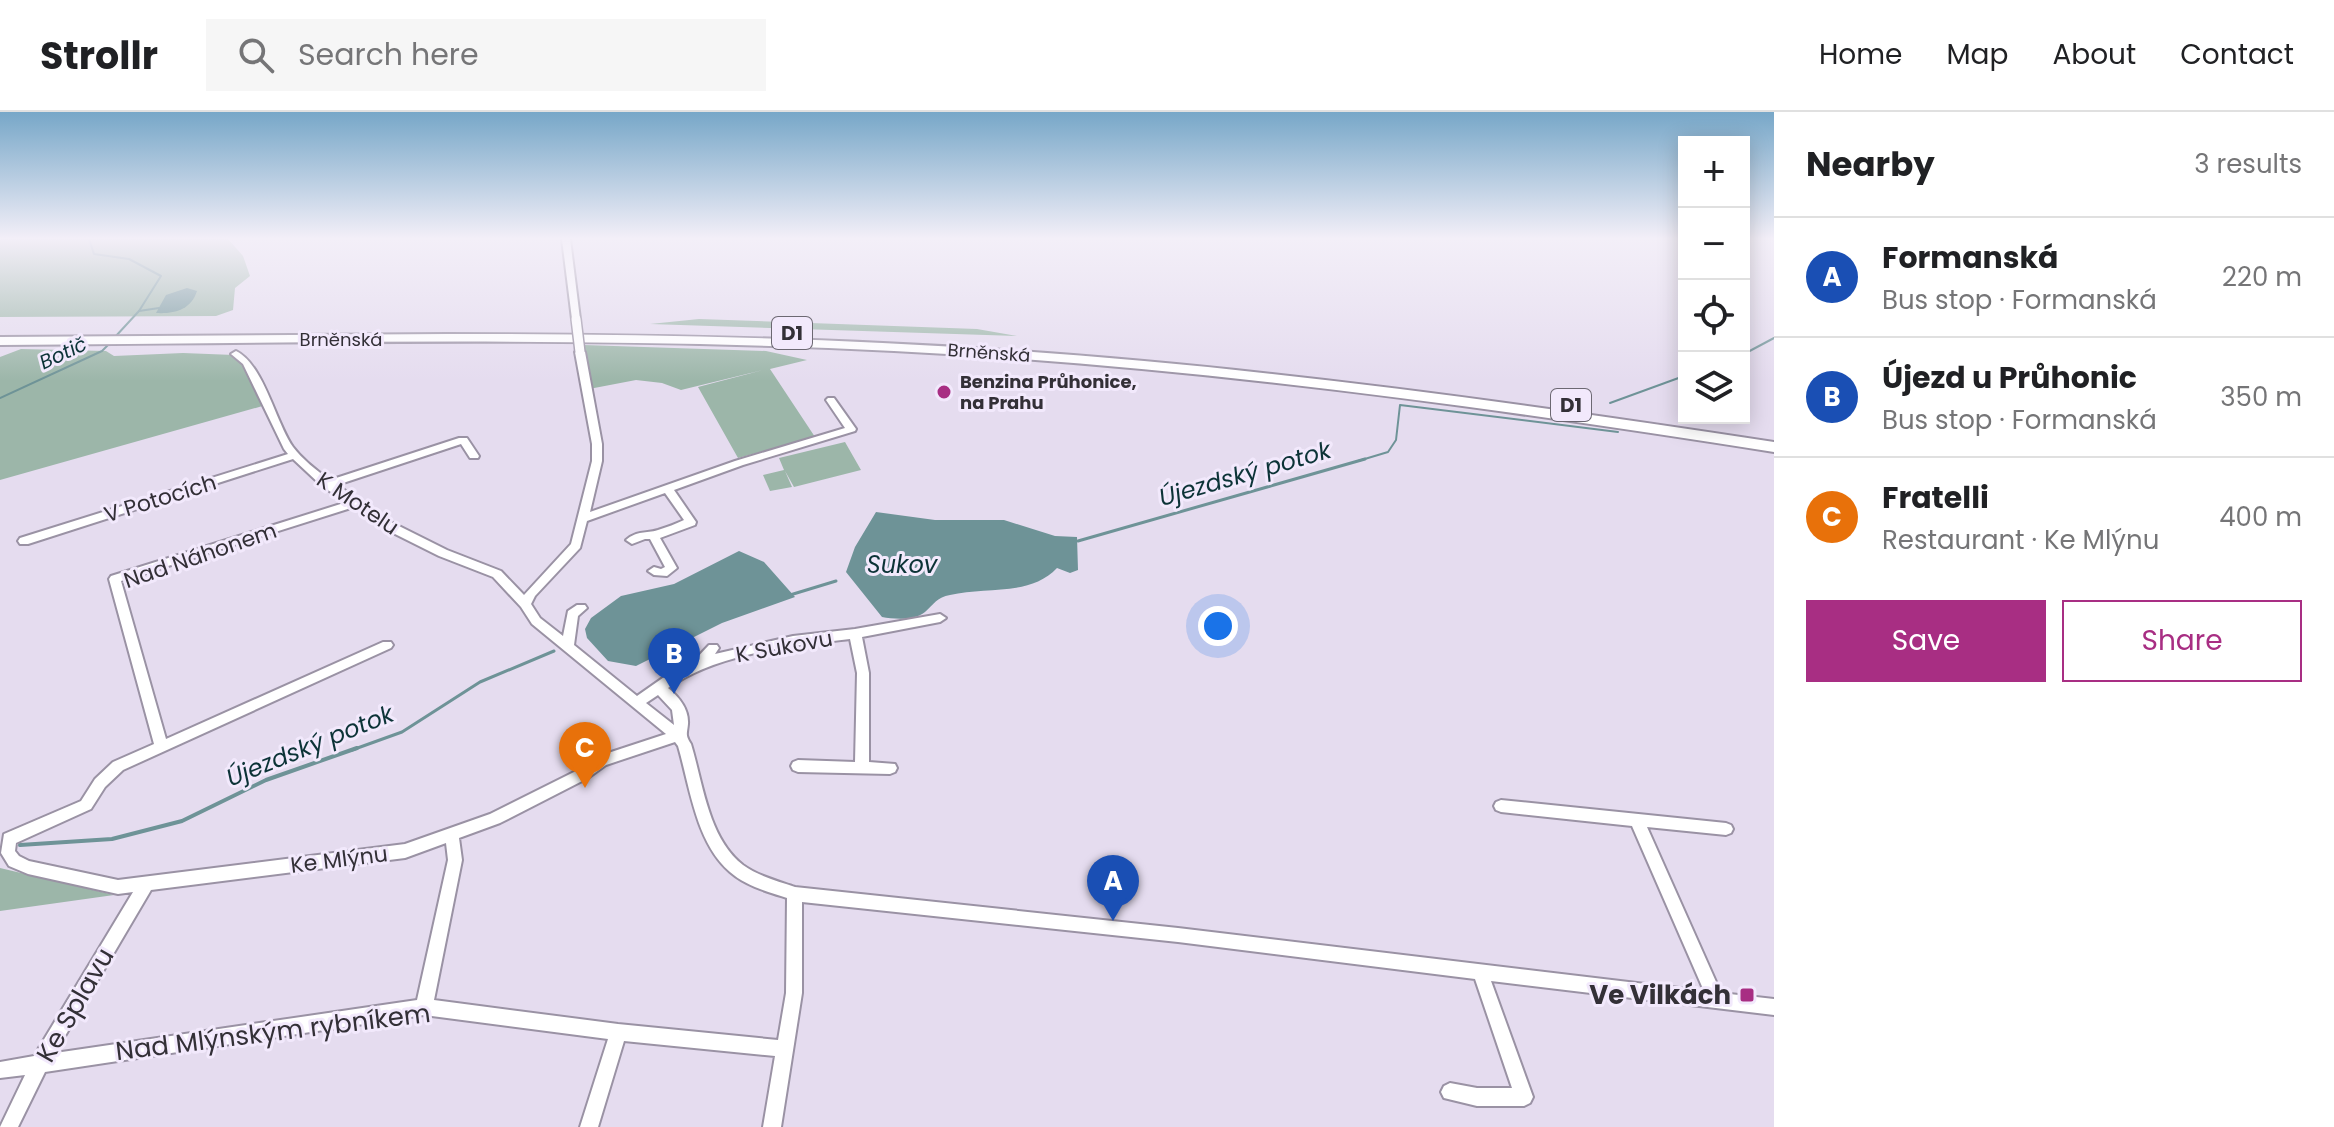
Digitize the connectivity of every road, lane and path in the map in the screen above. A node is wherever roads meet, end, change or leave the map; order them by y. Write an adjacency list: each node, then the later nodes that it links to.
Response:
1 (572, 286): 15 (street, bridge)
2 (0, 331): 3 (highway, D1)
3 (95, 336): 4 (highway, D1); 5 (highway, D1)
4 (133, 336): 8 (highway, Brněnská / D1); 9 (highway, Brněnská / D1)
5 (0, 341)
6 (236, 354): 10 (street, K Motelu)
7 (831, 400): 13 (street)
8 (1774, 436)
9 (1774, 447)
10 (296, 455): 12 (street, K Motelu); 18 (street, V Potocích)
11 (474, 456): 12 (street)
12 (327, 485): 14 (street, K Motelu)
13 (668, 489): 15 (street); 16 (street)
14 (353, 504): 20 (street, K Motelu); 31 (street, Nad Náhonem)
15 (585, 518): 20 (street)
16 (654, 536): 17 (street); 19 (street)
17 (632, 540)
18 (24, 541)
19 (654, 571)
20 (525, 604): 25 (street, K Motelu)
21 (581, 608): 25 (street)
22 (940, 618): 23 (street, K Sukovu)
23 (855, 634): 27 (street, K Sukovu); 33 (street)
24 (387, 645): 31 (street)
25 (568, 647): 29 (street, K Motelu)
26 (713, 648): 27 (street)
27 (696, 667): 28 (street, K Sukovu)
28 (658, 688): 29 (street, K Sukovu); 30 (street)
29 (638, 702): 30 (street, K Motelu)
30 (678, 736): 39 (street, Ke Mlýnu); 41 (street)
31 (161, 746): 38 (street)
32 (798, 766): 33 (street)
33 (862, 767): 34 (street)
34 (890, 768)
35 (1501, 806): 36 (street)
36 (1637, 821): 37 (street); 43 (street)
37 (1726, 829)
38 (4, 837): 40 (street, Ke Mlýnu)
39 (452, 837): 40 (street, Ke Mlýnu); 44 (street)
40 (145, 886): 48 (street, Ke Splavu)
41 (795, 894): 42 (street); 47 (street)
42 (1480, 971): 43 (street); 50 (street)
43 (1716, 999): 45 (street)
44 (424, 1007): 46 (street, Nad Mlýnským rybníkem); 48 (street, Nad Mlýnským rybníkem)
45 (1774, 1007)
46 (618, 1032): 47 (street, Nad Mlýnským rybníkem); 52 (street)
47 (786, 1049): 53 (street)
48 (40, 1063): 49 (street, Nad Mlýnským rybníkem); 51 (street, Ke Splavu)
49 (0, 1070)
50 (1450, 1092)
51 (9, 1127)
52 (589, 1127)
53 (772, 1127)

